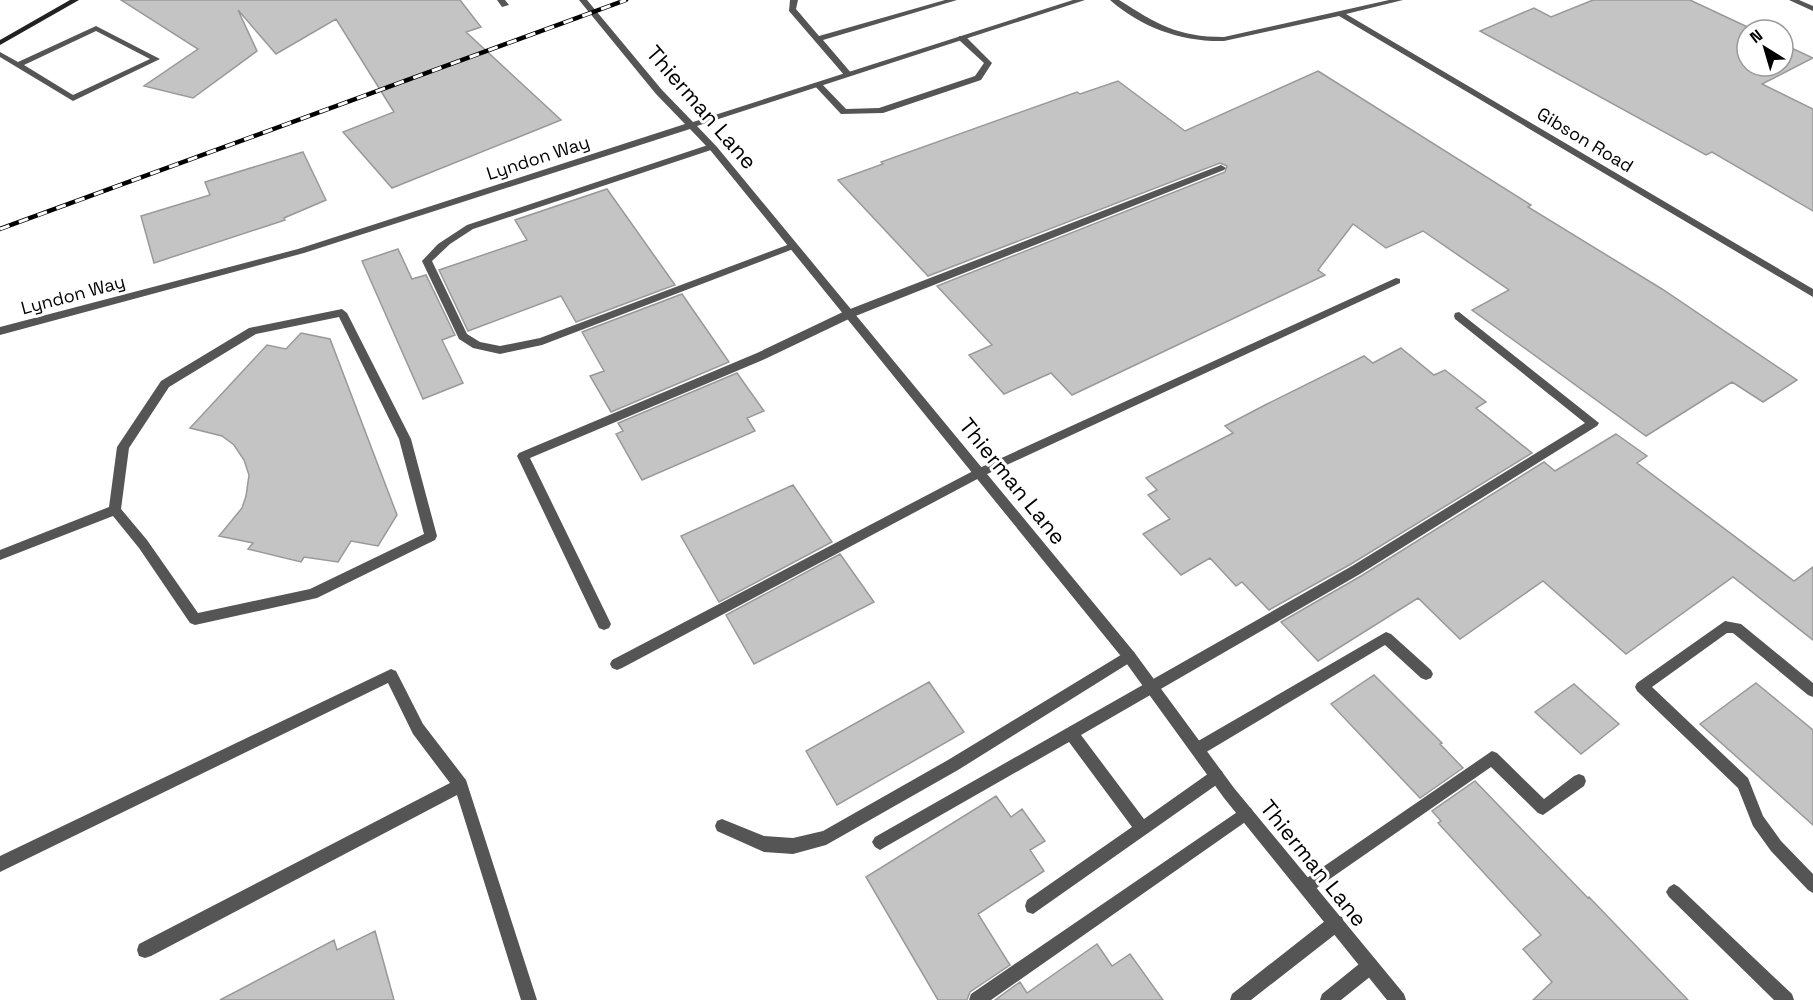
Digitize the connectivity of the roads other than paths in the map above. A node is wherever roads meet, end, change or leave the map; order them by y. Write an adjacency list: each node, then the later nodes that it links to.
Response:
1 (75, 0): 13 (main road)
2 (583, 0): 18 (street, Thierman Lane)
3 (794, 0): 12 (street)
4 (952, 0): 12 (street)
5 (1081, 0): 11 (street, Lyndon Way)
6 (1114, 0): 10 (street)
7 (1399, 0): 10 (street)
8 (1793, 0): 9 (street)
9 (1813, 9)
10 (1341, 14): 23 (street, Gibson Road)
11 (962, 38): 16 (street, Lyndon Way); 17 (street)
12 (817, 39): 16 (street)
13 (0, 43)
14 (0, 54): 15 (street)
15 (18, 65): 15 (street)
16 (848, 74): 17 (street, Lyndon Way)
17 (817, 84): 18 (street, Lyndon Way)
18 (689, 125): 19 (street, Thierman Lane); 26 (street, Lyndon Way)
19 (711, 147): 21 (street, Thierman Lane); 21 (street)
20 (1221, 168): 24 (street)
21 (793, 246): 24 (street, Thierman Lane)
22 (1396, 281): 27 (street)
23 (1813, 294)
24 (849, 314): 27 (street, Thierman Lane); 30 (street)
25 (1459, 316): 34 (street)
26 (0, 331)
27 (979, 473): 31 (street, Thierman Lane); 32 (street)
28 (115, 510): 28 (street); 29 (street)
29 (0, 555)
30 (604, 624)
31 (1129, 656): 34 (street, Thierman Lane); 42 (street)
32 (617, 664)
33 (1426, 674): 37 (street)
34 (1152, 685): 36 (street); 37 (street, Thierman Lane)
35 (1813, 691): 46 (street)
36 (1070, 732): 43 (street); 44 (street)
37 (1198, 749): 38 (street, Thierman Lane)
38 (1217, 776): 41 (street, Thierman Lane); 43 (street)
39 (1579, 781): 47 (street)
40 (461, 785): 45 (street); 51 (street); 53 (street)
41 (1246, 813): 47 (street, Thierman Lane); 54 (street)
42 (722, 826)
43 (1142, 829): 49 (street)
44 (880, 842)
45 (0, 864)
46 (1813, 885)
47 (1306, 887): 50 (street, Thierman Lane)
48 (1674, 891): 58 (street)
49 (1033, 906)
50 (1336, 923): 52 (street, Thierman Lane); 55 (street)
51 (145, 950)
52 (1370, 966): 56 (street); 57 (street, Thierman Lane)
53 (529, 1000)
54 (977, 1000)
55 (1238, 1000)
56 (1328, 1000)
57 (1398, 1000)
58 (1786, 1000)

